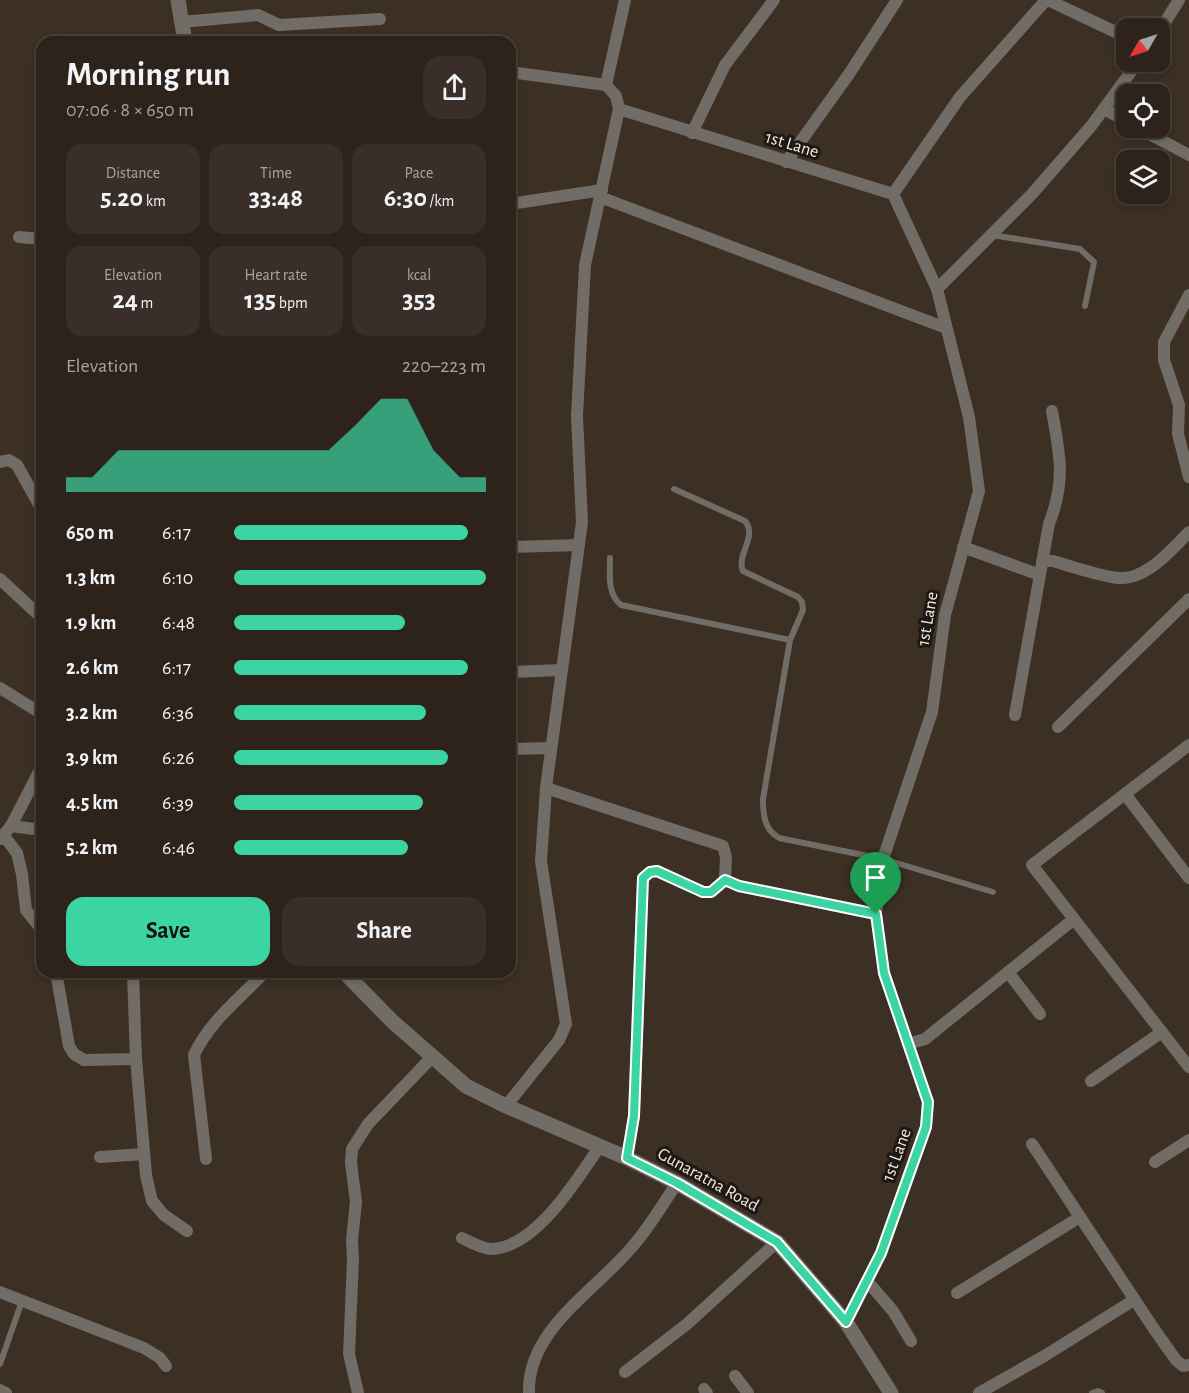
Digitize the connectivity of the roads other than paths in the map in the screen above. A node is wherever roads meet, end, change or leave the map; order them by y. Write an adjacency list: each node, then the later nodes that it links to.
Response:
1 (178, 0): 9 (street)
2 (625, 0): 14 (street)
3 (774, 0): 18 (street)
4 (897, 0): 21 (street)
5 (1047, 0): 10 (street); 23 (street)
6 (1179, 0): 7 (street)
7 (1168, 18)
8 (380, 19): 9 (street)
9 (182, 22): 11 (street)
10 (1116, 32)
11 (184, 36)
12 (1131, 72): 16 (street)
13 (516, 73): 14 (street)
14 (606, 85): 15 (street)
15 (619, 109): 18 (street, 1st Lane); 22 (street)
16 (1104, 109): 17 (street); 25 (street)
17 (1116, 116)
18 (692, 133): 21 (street, 1st Lane)
19 (1157, 138): 20 (street)
20 (1189, 155)
21 (786, 162): 23 (street, 1st Lane)
22 (601, 193): 24 (street); 31 (street); 38 (street)
23 (893, 194): 28 (street, 1st Lane)
24 (516, 203)
25 (991, 235): 28 (street); 30 (lane)
26 (19, 237): 27 (street)
27 (36, 238)
28 (937, 289): 31 (street, 1st Lane)
29 (1189, 295): 34 (street)
30 (1084, 306)
31 (946, 328): 40 (street, 1st Lane)
32 (1052, 411): 42 (street)
33 (0, 462): 36 (street)
34 (1189, 477)
35 (674, 489): 47 (lane)
36 (36, 500)
37 (1189, 532): 42 (street)
38 (579, 545): 39 (street); 48 (street)
39 (516, 547)
40 (963, 547): 43 (street); 62 (street, 1st Lane)
41 (610, 558): 47 (lane)
42 (1042, 561): 43 (street)
43 (1040, 575): 52 (street)
44 (0, 579): 46 (street)
45 (1189, 599): 53 (street)
46 (36, 612)
47 (790, 640): 62 (lane)
48 (562, 670): 49 (street); 55 (street)
49 (516, 672)
50 (0, 688): 51 (street)
51 (36, 710)
52 (1015, 715)
53 (1058, 727)
54 (1189, 745): 59 (street)
55 (551, 748): 56 (street); 58 (street)
56 (516, 749)
57 (36, 777): 61 (street)
58 (546, 788): 64 (street); 81 (street)
59 (1125, 794): 63 (street); 67 (street)
60 (36, 828): 61 (street)
61 (5, 833): 68 (street)
62 (883, 860): 65 (lane); 66 (street, 1st Lane)
63 (1189, 878)
64 (725, 880): 66 (street); 87 (street)
65 (993, 892)
66 (876, 914): 76 (street, 1st Lane)
67 (1074, 919): 69 (street); 75 (street)
68 (36, 922)
69 (1008, 972): 74 (street); 76 (street)
70 (57, 978): 78 (street)
71 (133, 978): 78 (street)
72 (259, 978): 88 (street)
73 (350, 978): 77 (street, Gunaratna Road)
74 (1040, 1014)
75 (1162, 1032): 79 (street); 80 (street)
76 (908, 1044): 95 (street, 1st Lane)
77 (432, 1056): 81 (street, Gunaratna Road); 109 (street)
78 (136, 1059): 85 (street)
79 (1189, 1067)
80 (1091, 1081)
81 (506, 1106): 84 (street, Gunaratna Road)
82 (1189, 1140): 89 (street)
83 (1032, 1144): 91 (street)
84 (600, 1146): 87 (street, Gunaratna Road); 93 (street)
85 (144, 1154): 86 (street); 92 (street)
86 (100, 1158)
87 (627, 1158): 90 (street, Gunaratna Road)
88 (206, 1159)
89 (1155, 1162)
90 (677, 1183): 94 (street, Gunaratna Road); 110 (street)
91 (1080, 1217): 97 (street); 98 (street)
92 (187, 1231)
93 (462, 1238)
94 (777, 1242): 100 (street, Gunaratna Road); 105 (street)
95 (867, 1281): 100 (street, 1st Lane); 101 (street)
96 (0, 1292): 99 (street)
97 (957, 1293)
98 (1134, 1300): 103 (street); 113 (street)
99 (22, 1301): 102 (lane); 104 (street)
100 (846, 1322): 112 (street, Gunaratna Road)
101 (911, 1341)
102 (0, 1364)
103 (1189, 1365)
104 (166, 1366)
105 (625, 1372)
106 (735, 1376): 111 (street)
107 (0, 1390): 108 (street)
108 (6, 1393)
109 (358, 1393)
110 (529, 1393)
111 (748, 1393)
112 (891, 1393)
113 (979, 1393)
114 (1092, 1393): 115 (lane)
115 (1102, 1393)

